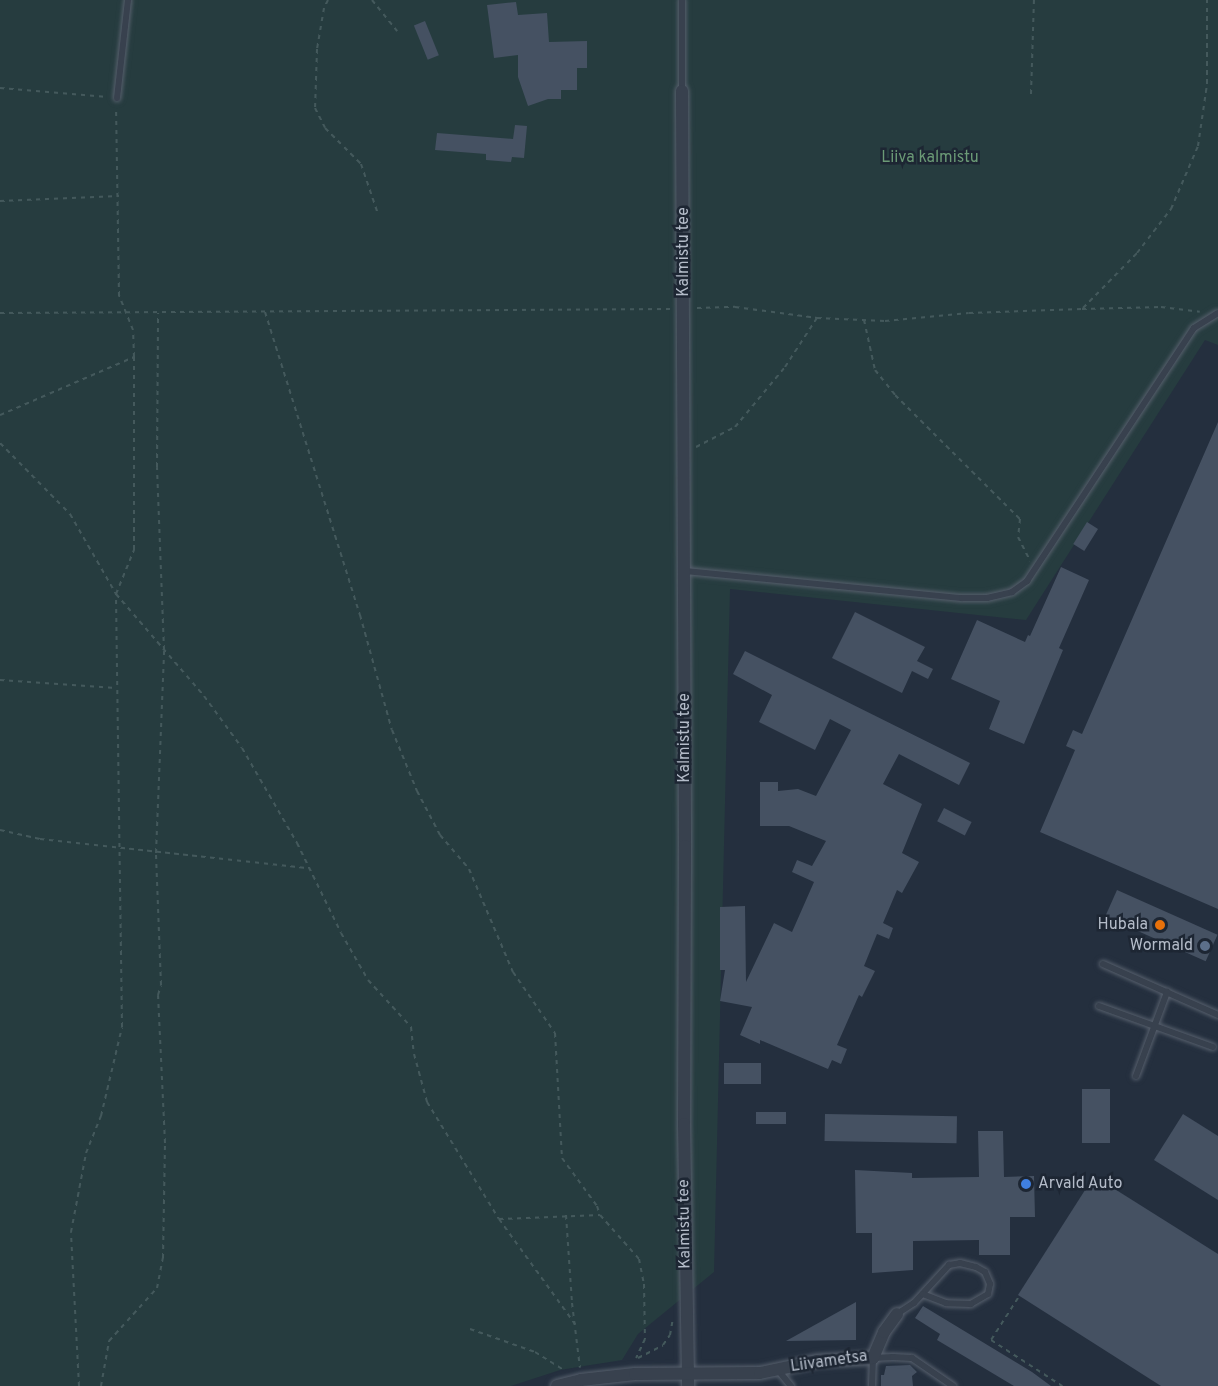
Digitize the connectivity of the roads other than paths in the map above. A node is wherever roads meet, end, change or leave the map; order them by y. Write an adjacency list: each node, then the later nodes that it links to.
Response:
1 (128, 0): 4 (lane)
2 (682, 0): 3 (lane)
3 (682, 91): 6 (street, Kalmistu tee)
4 (117, 98)
5 (1216, 314): 6 (lane)
6 (685, 570): 18 (street, Kalmistu tee)
7 (1103, 964): 8 (lane)
8 (1167, 992): 10 (lane); 11 (lane)
9 (1099, 1006): 11 (lane)
10 (1218, 1015)
11 (1155, 1025): 12 (lane); 13 (lane)
12 (1214, 1047)
13 (1137, 1076)
14 (923, 1294): 14 (lane); 15 (lane)
15 (897, 1314): 16 (street, Liivametsa)
16 (873, 1358): 17 (street, Liivametsa); 22 (lane); 23 (lane)
17 (777, 1369): 18 (street, Liivametsa); 21 (lane)
18 (688, 1372): 19 (street, Liivametsa); 20 (street, Kalmistu tee)
19 (557, 1386)
20 (688, 1386)
21 (791, 1386)
22 (873, 1386)
23 (953, 1386)

